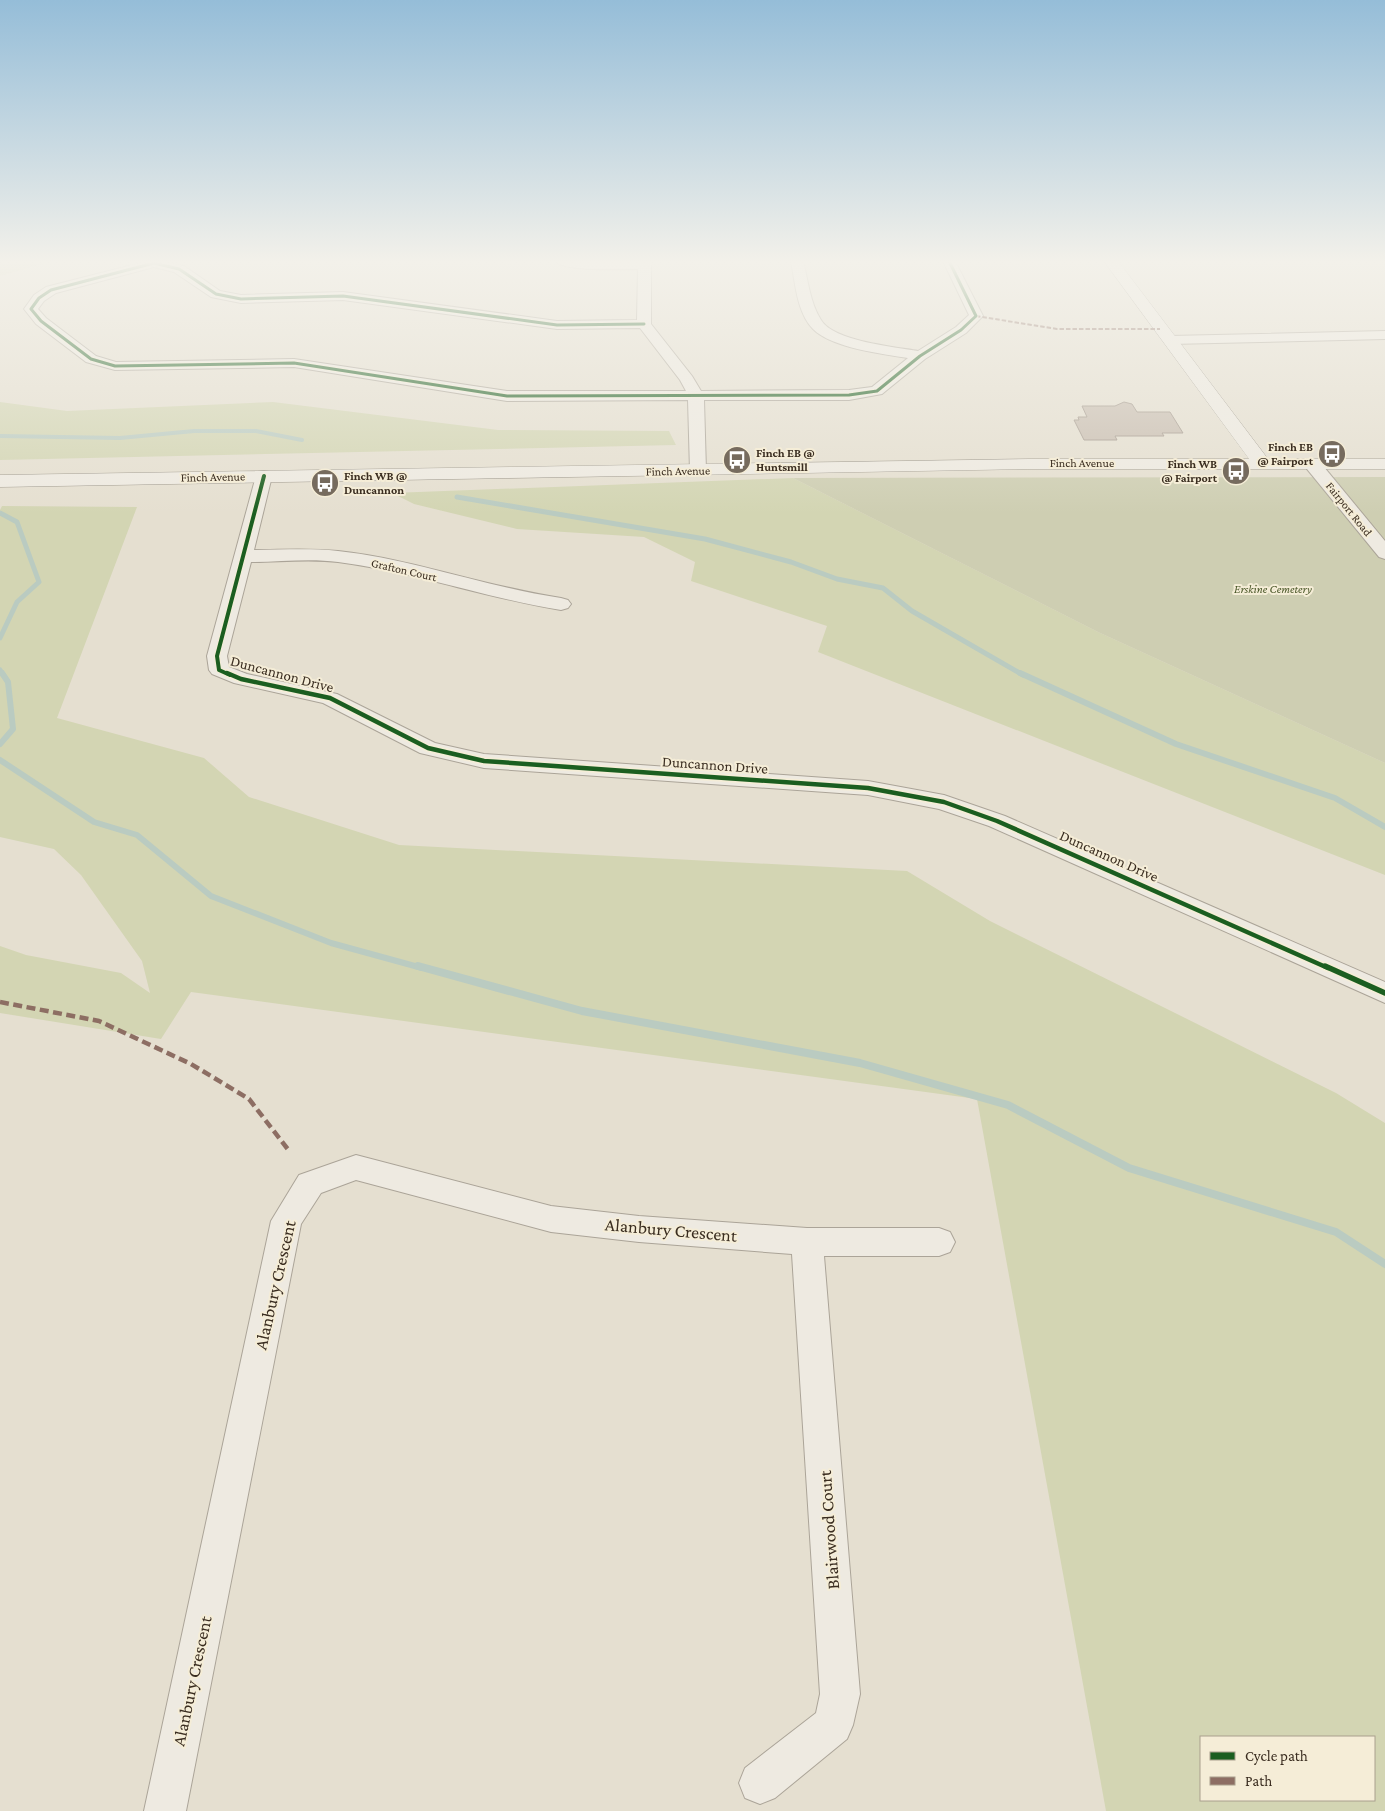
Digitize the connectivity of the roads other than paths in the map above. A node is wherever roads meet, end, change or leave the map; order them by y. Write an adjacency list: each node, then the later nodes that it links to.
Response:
1 (73, 346): 7 (street)
2 (658, 346): 7 (street)
3 (873, 346): 6 (street)
4 (936, 346): 6 (street)
5 (1174, 346): 8 (main road)
6 (920, 356): 7 (street)
7 (696, 396): 11 (street)
8 (1262, 463): 10 (main road, Finch Avenue); 11 (main road, Finch Avenue)
9 (1385, 464): 10 (main road, Finch Avenue)
10 (1313, 465): 14 (street, Fairport Road)
11 (698, 470): 12 (main road, Finch Avenue)
12 (264, 476): 13 (main road, Finch Avenue); 15 (street, Duncannon Drive)
13 (0, 481)
14 (1385, 553)
15 (244, 556): 16 (street, Grafton Court); 17 (street, Duncannon Drive)
16 (560, 604)
17 (1385, 993)
18 (807, 1242): 19 (street, Alanbury Crescent); 20 (street, Blairwood Court); 21 (street, Alanbury Crescent)
19 (939, 1242)
20 (760, 1783)
21 (165, 1811)

